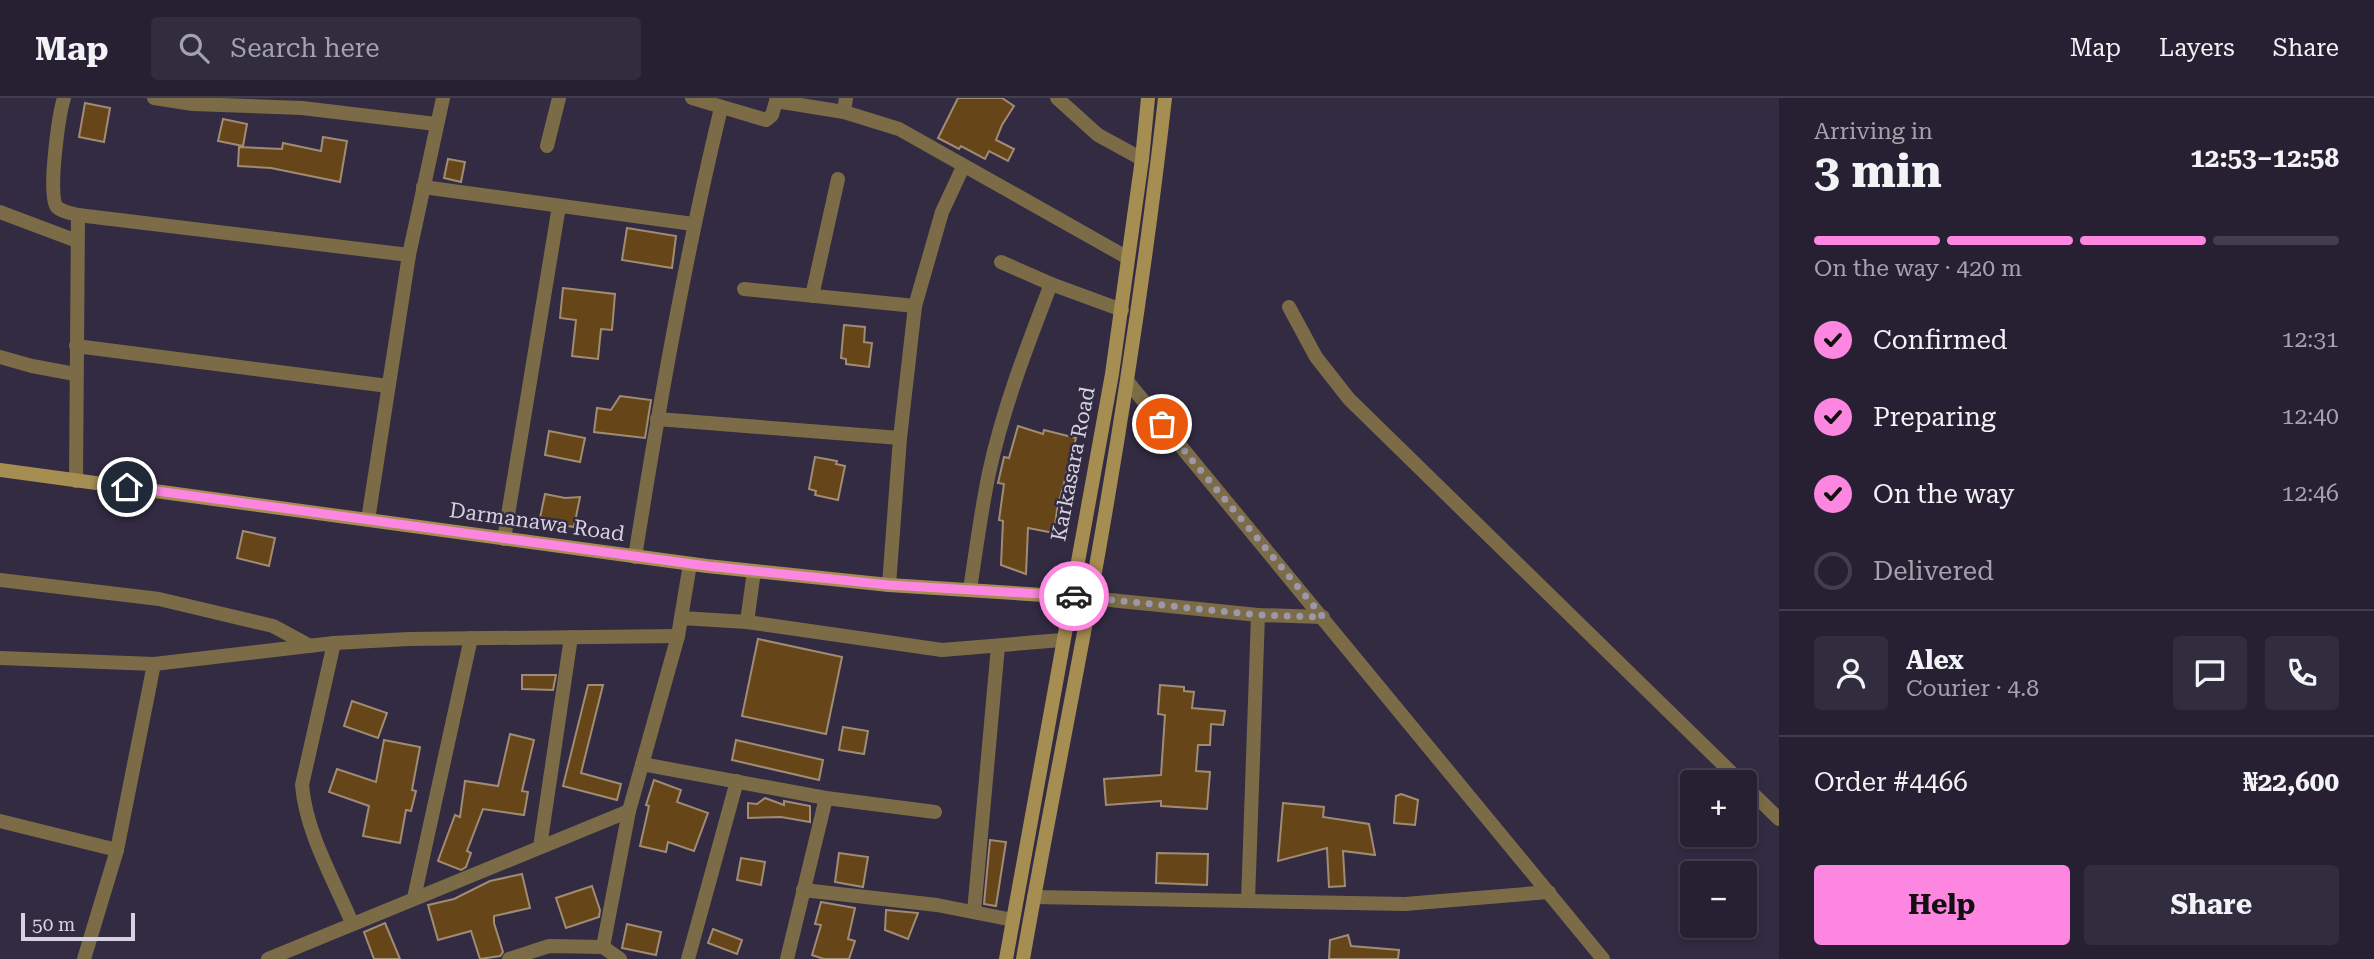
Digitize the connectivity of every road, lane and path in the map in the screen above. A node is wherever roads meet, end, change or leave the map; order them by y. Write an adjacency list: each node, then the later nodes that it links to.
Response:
1 (443, 98): 13 (street)
2 (559, 98): 14 (street)
3 (692, 98): 12 (street)
4 (1057, 98): 15 (street)
5 (1148, 98): 15 (main road, Karkasara Road)
6 (1166, 98): 36 (main road, Karkasara Road)
7 (160, 99): 10 (street)
8 (59, 100): 21 (street)
9 (777, 100): 11 (street); 12 (street)
10 (305, 103): 13 (street)
11 (845, 105): 16 (street)
12 (721, 108): 22 (street)
13 (436, 124): 18 (street)
14 (547, 146)
15 (1142, 159): 25 (main road, Karkasara Road)
16 (963, 167): 25 (street); 30 (street)
17 (838, 179): 29 (street)
18 (423, 187): 19 (street); 24 (street)
19 (559, 206): 22 (street); 43 (street)
20 (0, 212): 23 (street)
21 (78, 215): 23 (street); 24 (street)
22 (693, 224): 38 (street)
23 (77, 241): 33 (street)
24 (409, 255): 37 (street)
25 (1128, 258): 32 (main road, Karkasara Road)
26 (1001, 262): 27 (street)
27 (1051, 285): 32 (street); 49 (street)
28 (744, 289): 29 (street)
29 (812, 296): 30 (street)
30 (915, 306): 39 (street)
31 (1289, 307): 66 (street)
32 (1122, 310): 50 (main road, Karkasara Road)
33 (76, 345): 35 (street); 37 (street)
34 (0, 357): 35 (street)
35 (75, 374): 41 (street)
36 (1126, 381): 51 (main road, Karkasara Road); 53 (street)
37 (388, 386): 42 (street)
38 (657, 419): 39 (street); 44 (street)
39 (900, 438): 48 (street)
40 (0, 470): 41 (main road, Darmanawa Road)
41 (76, 481): 42 (main road, Darmanawa Road)
42 (368, 520): 43 (main road, Darmanawa Road)
43 (504, 539): 44 (main road, Darmanawa Road)
44 (635, 557): 45 (main road, Darmanawa Road)
45 (690, 564): 46 (main road, Darmanawa Road); 54 (street)
46 (754, 571): 48 (main road, Darmanawa Road); 55 (street)
47 (0, 580): 61 (street)
48 (889, 585): 49 (main road, Darmanawa Road)
49 (970, 589): 50 (main road, Darmanawa Road)
50 (1070, 596): 51 (main road, Darmanawa Road); 59 (main road, Karkasara Road)
51 (1090, 598): 52 (street); 78 (main road, Karkasara Road)
52 (1258, 615): 53 (street); 80 (street)
53 (1323, 617): 77 (street)
54 (681, 618): 55 (street); 56 (street)
55 (747, 622): 62 (street)
56 (678, 636): 57 (street); 65 (street)
57 (571, 637): 58 (street); 74 (street)
58 (471, 638): 60 (street); 79 (street)
59 (1062, 640): 62 (street); 82 (main road, Karkasara Road)
60 (334, 643): 61 (street); 83 (street)
61 (310, 646): 64 (street)
62 (998, 646): 81 (street)
63 (0, 658): 64 (street)
64 (154, 664): 75 (street)
65 (642, 764): 67 (street); 70 (street)
66 (1729, 770)
67 (737, 781): 68 (street); 90 (street)
68 (826, 798): 71 (street); 76 (street)
69 (1757, 798): 72 (street)
70 (629, 811): 74 (street); 84 (street)
71 (935, 812)
72 (1779, 819)
73 (0, 821): 75 (street)
74 (540, 847): 79 (street)
75 (117, 850): 86 (street)
76 (803, 890): 81 (street); 91 (street)
77 (1549, 892): 80 (street); 94 (street)
78 (1034, 897): 80 (street); 93 (main road, Karkasara Road)
79 (414, 898): 83 (street)
80 (1248, 901)
81 (974, 912): 82 (street)
82 (1013, 920): 92 (main road, Karkasara Road)
83 (352, 923): 87 (street)
84 (603, 947): 85 (street); 89 (street)
85 (549, 952): 88 (street)
86 (84, 959)
87 (268, 959)
88 (509, 959)
89 (620, 959)
90 (688, 959)
91 (787, 959)
92 (1006, 959)
93 (1023, 959)
94 (1603, 959)

